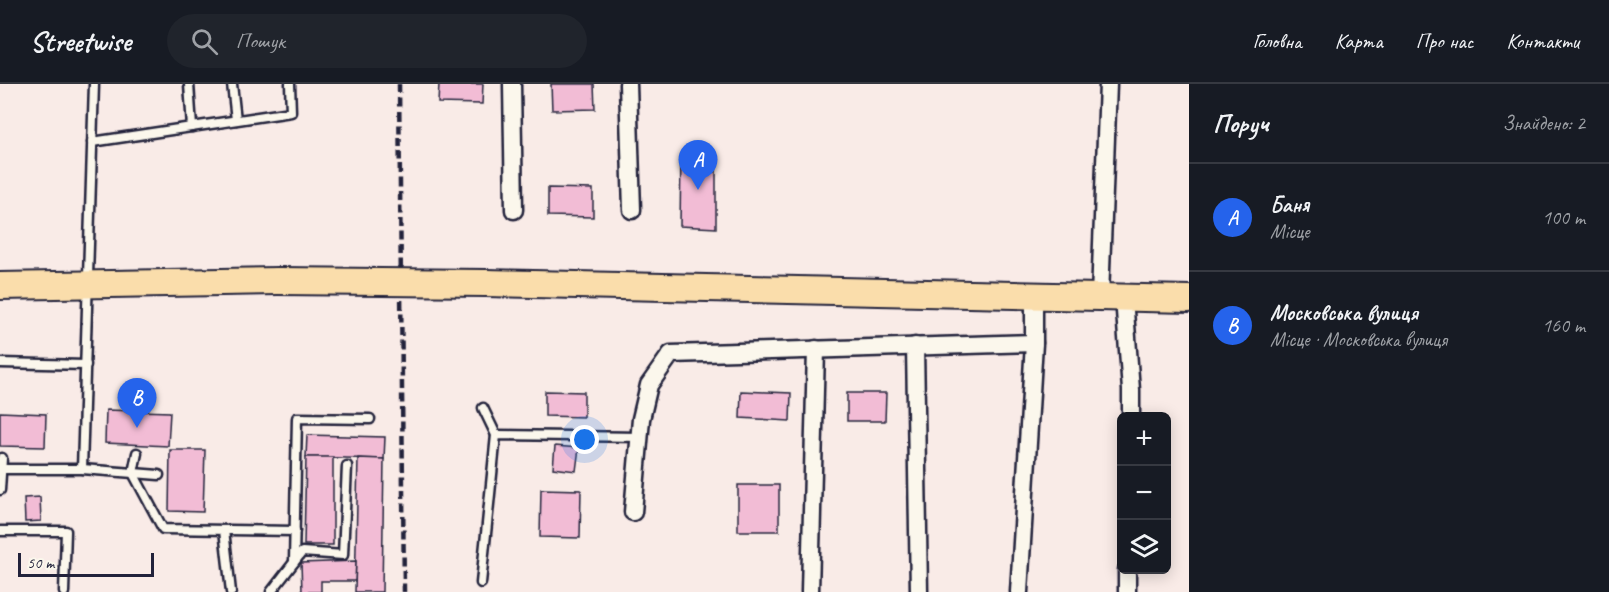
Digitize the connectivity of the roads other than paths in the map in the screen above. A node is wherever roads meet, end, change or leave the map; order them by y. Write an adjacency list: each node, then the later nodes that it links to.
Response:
1 (94, 84): 10 (lane)
2 (189, 84): 9 (lane)
3 (232, 84): 8 (lane)
4 (290, 84): 8 (lane)
5 (512, 84): 11 (street)
6 (628, 84): 12 (street)
7 (1108, 84): 16 (street)
8 (237, 120): 9 (lane)
9 (192, 127): 10 (lane)
10 (92, 142): 13 (lane)
11 (514, 210)
12 (632, 210)
13 (89, 284): 14 (main road); 15 (main road, bridge); 22 (lane)
14 (0, 286)
15 (1034, 296): 16 (main road); 18 (street)
16 (1112, 297): 17 (main road); 24 (street)
17 (1189, 299)
18 (1034, 343): 19 (street); 48 (street)
19 (915, 346): 20 (street); 47 (street)
20 (816, 349): 27 (street); 46 (street)
21 (0, 363): 22 (lane)
22 (86, 365): 32 (lane)
23 (483, 408): 26 (lane)
24 (1131, 412)
25 (370, 419): 39 (lane)
26 (496, 435): 27 (lane); 42 (lane)
27 (640, 437): 36 (street)
28 (137, 453): 33 (lane)
29 (2, 458): 31 (lane)
30 (347, 466): 40 (lane)
31 (1, 469): 32 (lane); 35 (lane)
32 (82, 469): 33 (lane)
33 (133, 473): 34 (lane); 37 (lane)
34 (159, 475)
35 (0, 489)
36 (633, 512)
37 (224, 530): 39 (lane); 44 (lane)
38 (0, 531): 43 (lane)
39 (294, 531): 40 (lane)
40 (294, 562): 45 (lane)
41 (1127, 574): 49 (street)
42 (481, 583)
43 (64, 592)
44 (231, 592)
45 (271, 592)
46 (810, 592)
47 (919, 592)
48 (1019, 592)
49 (1126, 592)

